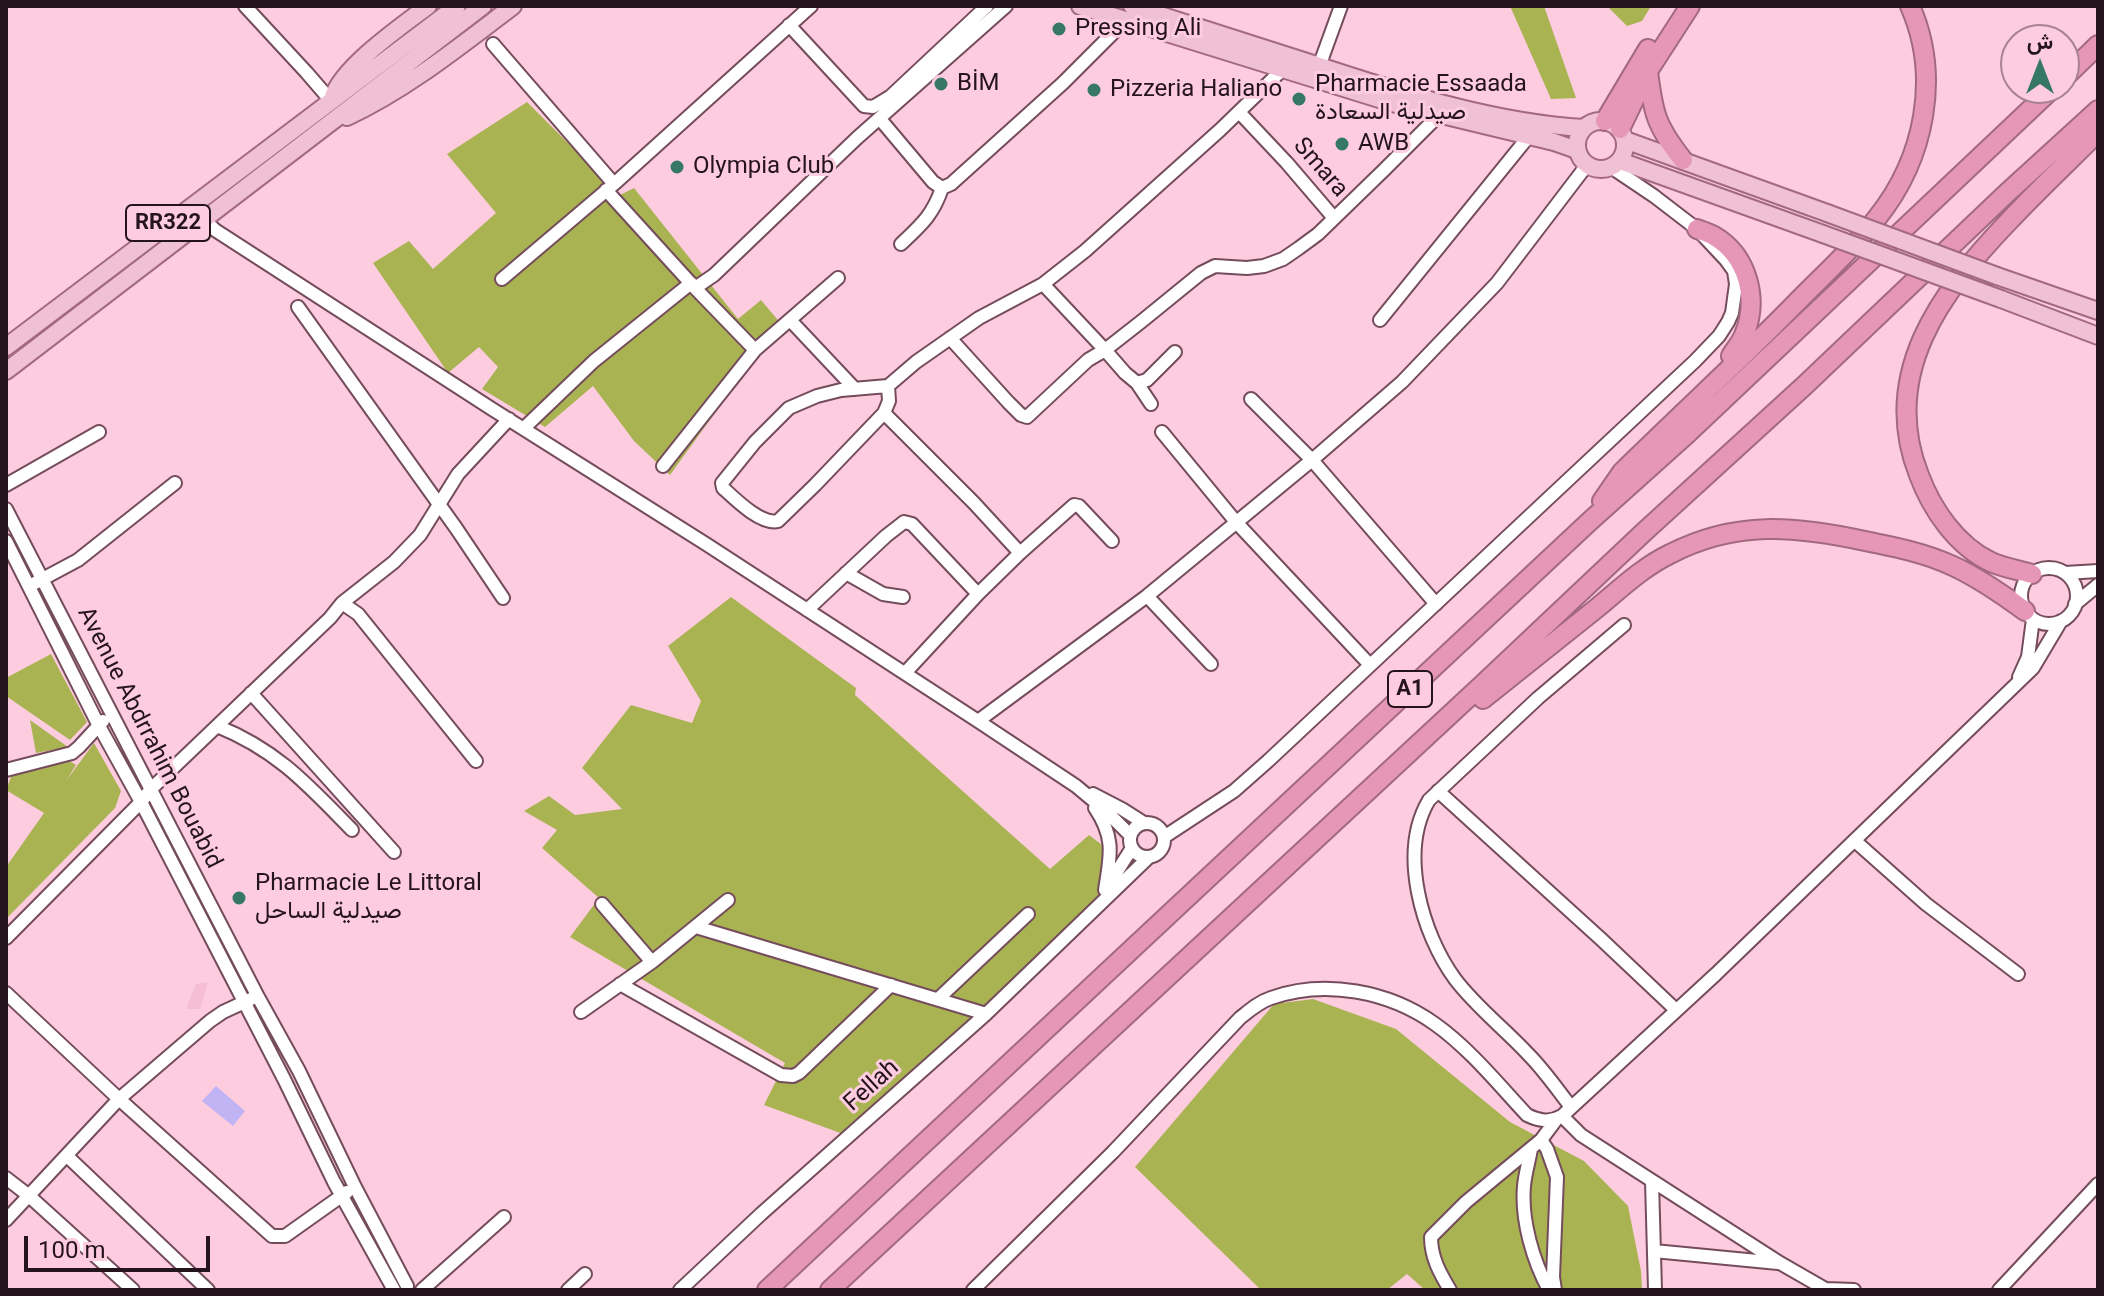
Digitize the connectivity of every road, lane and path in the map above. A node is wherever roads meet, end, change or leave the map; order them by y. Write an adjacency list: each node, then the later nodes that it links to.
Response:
1 (245, 6): 22 (street)
2 (428, 6): 22 (main road, RR322)
3 (457, 6): 22 (main road, RR322)
4 (483, 6): 28 (main road, RR322)
5 (513, 6): 28 (main road, RR322)
6 (811, 6): 15 (street)
7 (987, 6): 15 (street)
8 (1006, 6): 27 (street)
9 (1080, 6): 14 (main road)
10 (1341, 6): 21 (street)
11 (1674, 6): 30 (highway)
12 (1690, 6): 20 (highway)
13 (1910, 6): 61 (highway)
14 (1129, 13): 19 (main road); 38 (street)
15 (789, 25): 37 (street)
16 (493, 44): 37 (street)
17 (2098, 45): 18 (highway)
18 (2080, 62)
19 (1286, 63): 21 (main road); 25 (street)
20 (1648, 71): 30 (highway); 34 (highway)
21 (1317, 72): 26 (main road); 29 (main road)
22 (332, 102): 53 (main road, RR322)
23 (2036, 104): 75 (highway, A1)
24 (2098, 110): 113 (highway, A1)
25 (1239, 112): 39 (street, Smara); 45 (street)
26 (1439, 115): 32 (main road); 39 (street, Smara)
27 (880, 119): 38 (street); 46 (street)
28 (324, 127): 40 (main road, RR322)
29 (1584, 128): 30 (main road); 33 (main road)
30 (1617, 130): 34 (main road); 35 (main road)
31 (2098, 132): 83 (highway)
32 (1529, 136): 33 (main road); 50 (street)
33 (1577, 150): 36 (main road)
34 (1683, 160): 48 (main road, bridge)
35 (1615, 164): 36 (main road); 41 (street, Fellah); 51 (main road, bridge)
36 (1587, 165): 69 (street)
37 (610, 187): 44 (street); 46 (street)
38 (942, 188): 42 (street)
39 (1334, 218): 55 (street)
40 (203, 219): 57 (main road, RR322); 65 (street)
41 (1697, 229): 61 (highway); 92 (street, Fellah)
42 (901, 244)
43 (838, 278): 49 (street)
44 (502, 279)
45 (1043, 284): 52 (street); 55 (street)
46 (693, 286): 54 (street); 66 (street)
47 (298, 307): 73 (street)
48 (2098, 311)
49 (790, 320): 54 (street); 60 (street)
50 (1380, 320)
51 (2098, 336)
52 (950, 338): 55 (street); 59 (street)
53 (6, 347)
54 (755, 350): 70 (street)
55 (1105, 350): 58 (street)
56 (1175, 352): 58 (street)
57 (6, 371)
58 (1137, 383): 63 (street)
59 (888, 386): 60 (street); 64 (street)
60 (855, 389): 64 (street)
61 (1710, 389): 75 (highway)
62 (1251, 399): 69 (street)
63 (1151, 404)
64 (884, 413): 79 (street)
65 (509, 419): 66 (street); 73 (street)
66 (524, 428): 94 (street)
67 (99, 432): 72 (street)
68 (1162, 432): 76 (street)
69 (1312, 460): 76 (street); 92 (street)
70 (663, 466)
71 (175, 483): 84 (street)
72 (6, 485)
73 (438, 504): 90 (street); 91 (street)
74 (6, 509): 84 (street, Avenue Abdrrahim Bouabid)
75 (1590, 521): 162 (highway, A1)
76 (1236, 522): 88 (street); 99 (street)
77 (6, 541): 86 (street, Avenue Abdrrahim Bouabid)
78 (1112, 541): 79 (street)
79 (1020, 553): 87 (street)
80 (2098, 571): 82 (street)
81 (846, 573): 87 (street); 89 (street); 94 (street)
82 (2065, 573): 83 (street); 93 (street)
83 (2032, 574): 95 (street)
84 (41, 579): 86 (street); 103 (street, Avenue Abdrrahim Bouabid)
85 (2098, 585): 93 (street)
86 (29, 587): 105 (street, Avenue Abdrrahim Bouabid)
87 (978, 594): 100 (street)
88 (1147, 596): 98 (street); 104 (street)
89 (903, 597)
90 (503, 598)
91 (342, 603): 102 (street); 107 (street)
92 (1436, 604): 99 (street, Fellah)
93 (2075, 604): 96 (street)
94 (807, 610): 100 (street)
95 (2029, 615): 96 (street); 101 (street); 113 (highway)
96 (2061, 621): 101 (street)
97 (1624, 625): 111 (street)
98 (1211, 664)
99 (1370, 665): 117 (street, Fellah)
100 (905, 673): 104 (street)
101 (2016, 684): 118 (street)
102 (251, 693): 106 (street); 120 (street)
103 (110, 712): 105 (street); 110 (street, Avenue Abdrrahim Bouabid)
104 (978, 721): 109 (street)
105 (99, 726): 108 (street); 114 (street, Avenue Abdrrahim Bouabid)
106 (217, 726): 110 (street); 116 (street)
107 (476, 761)
108 (6, 770)
109 (1076, 786): 112 (street); 115 (street)
110 (151, 789): 114 (street); 134 (street, Avenue Abdrrahim Bouabid)
111 (1438, 791): 137 (street); 143 (street)
112 (1087, 796): 119 (street); 122 (street)
113 (1360, 799): 163 (highway, A1)
114 (141, 802): 128 (street); 136 (street, Avenue Abdrrahim Bouabid)
115 (1144, 823): 117 (street); 119 (street, Fellah)
116 (352, 830)
117 (1164, 837): 121 (street, Fellah)
118 (1855, 841): 130 (street); 137 (street)
119 (1131, 842): 121 (street); 122 (street, Fellah)
120 (394, 852)
121 (1149, 857): 125 (street, Fellah)
122 (1105, 890): 125 (street, Fellah)
123 (728, 900): 127 (street)
124 (602, 904): 129 (street)
125 (1090, 913): 139 (street, Fellah)
126 (1028, 914): 135 (street)
127 (696, 927): 129 (street); 132 (street)
128 (6, 938)
129 (652, 962): 131 (street)
130 (2018, 974)
131 (620, 984): 132 (street); 138 (street)
132 (891, 985): 135 (street)
133 (6, 993): 142 (street)
134 (258, 997): 136 (street); 140 (street, Avenue Abdrrahim Bouabid)
135 (938, 999): 139 (street)
136 (244, 1001): 141 (street, Avenue Abdrrahim Bouabid); 142 (street)
137 (1676, 1010): 143 (street)
138 (581, 1012)
139 (986, 1014): 161 (street, Fellah)
140 (299, 1071): 141 (street); 149 (street, Avenue Abdrrahim Bouabid)
141 (284, 1079): 151 (street, Avenue Abdrrahim Bouabid)
142 (119, 1099): 145 (street); 151 (street)
143 (1563, 1114): 144 (street); 147 (street); 164 (street)
144 (1536, 1144): 165 (street); 166 (street); 166 (street)
145 (67, 1156): 150 (street); 159 (street)
146 (6, 1178): 150 (street)
147 (1652, 1181): 154 (street); 155 (street)
148 (2098, 1184): 170 (street)
149 (355, 1187): 151 (street); 157 (street, Avenue Abdrrahim Bouabid)
150 (28, 1195): 153 (street); 158 (street)
151 (342, 1196): 157 (street, Avenue Abdrrahim Bouabid)
152 (504, 1217): 157 (street)
153 (6, 1220)
154 (1654, 1251): 155 (street); 167 (street)
155 (1780, 1263): 168 (street)
156 (585, 1274): 160 (street)
157 (408, 1289)
158 (133, 1290)
159 (208, 1290)
160 (568, 1290)
161 (680, 1290)
162 (767, 1290)
163 (830, 1290)
164 (973, 1290)
165 (1450, 1290)
166 (1552, 1290)
167 (1655, 1290)
168 (1827, 1290): 169 (street)
169 (1854, 1290)
170 (1999, 1290)

